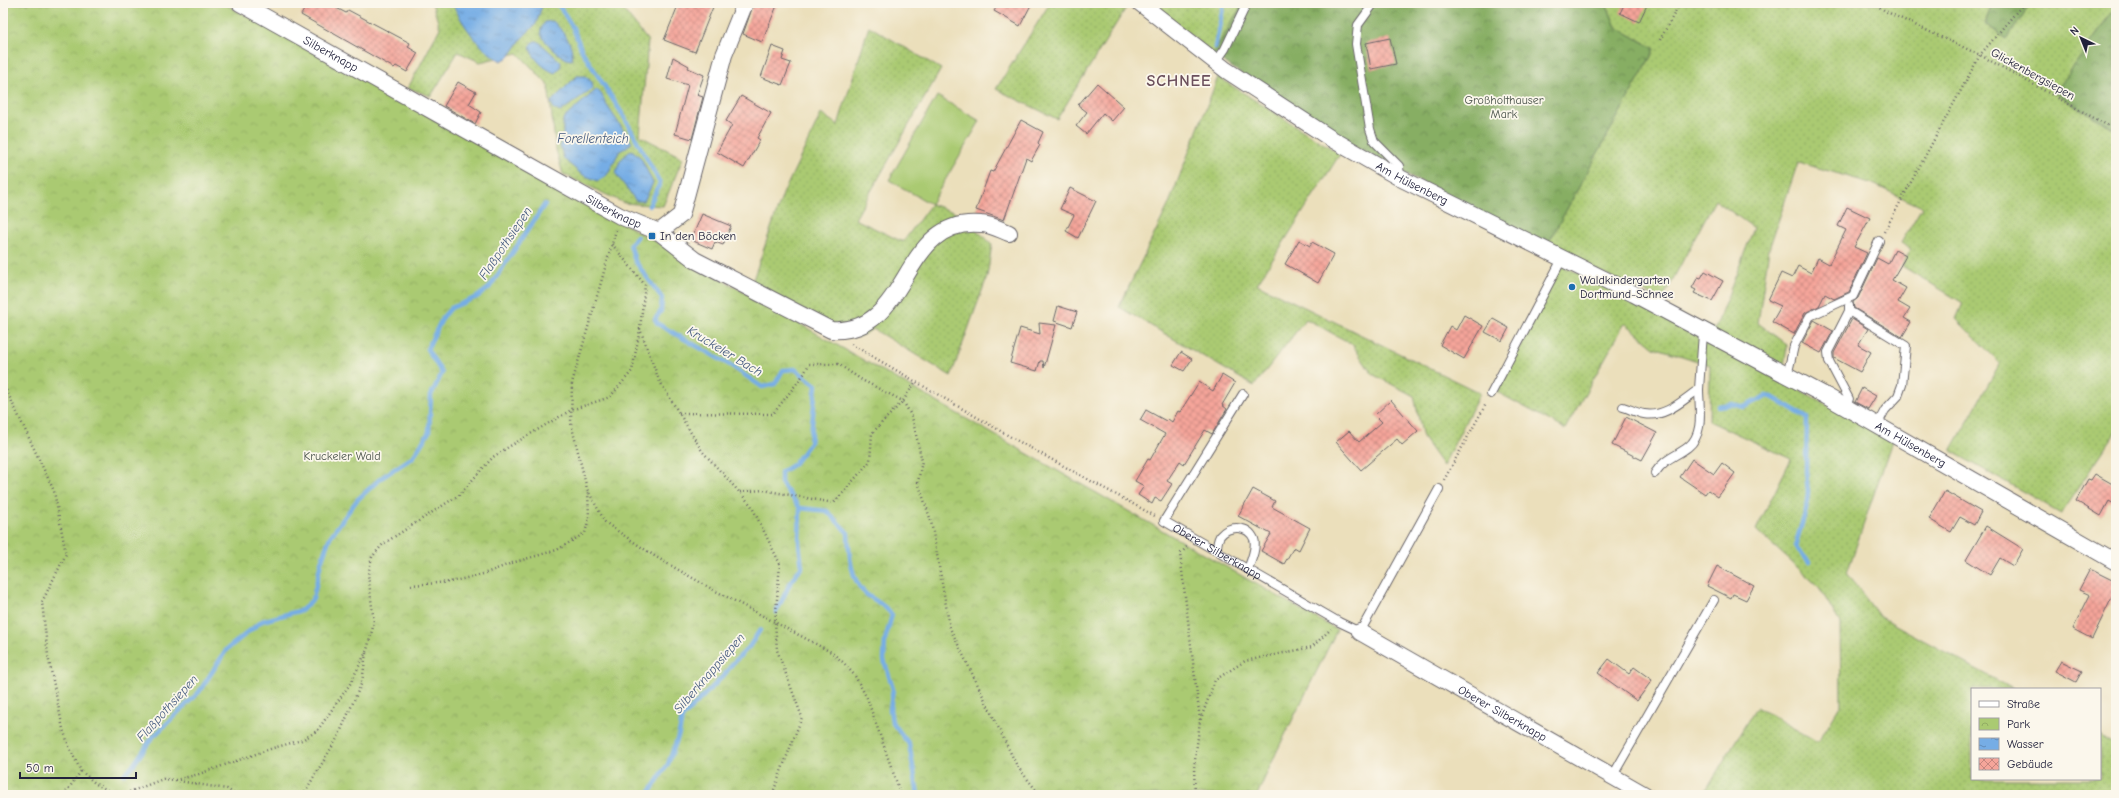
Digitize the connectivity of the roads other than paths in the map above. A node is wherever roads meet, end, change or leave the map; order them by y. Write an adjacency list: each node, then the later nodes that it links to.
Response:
1 (240, 3): 8 (street, Silberknapp)
2 (745, 3): 8 (street)
3 (1140, 3): 6 (street, Am Hülsenberg)
4 (1247, 3): 6 (lane)
5 (1374, 3): 7 (lane)
6 (1216, 62): 7 (street, Am Hülsenberg)
7 (1400, 178): 11 (street, Am Hülsenberg)
8 (659, 232): 9 (street, Silberknapp)
9 (1010, 233)
10 (1879, 242): 12 (lane)
11 (1562, 259): 14 (street, Am Hülsenberg); 18 (lane)
12 (1849, 298): 13 (lane); 15 (lane)
13 (1849, 311): 20 (lane); 21 (lane)
14 (1703, 333): 15 (street, Am Hülsenberg); 16 (lane)
15 (1787, 376): 20 (street, Am Hülsenberg)
16 (1699, 389): 19 (lane); 22 (lane)
17 (1243, 394): 24 (lane, Oberer Silberknapp)
18 (1491, 394)
19 (1623, 407)
20 (1844, 407): 21 (street, Am Hülsenberg)
21 (1877, 425): 25 (street, Am Hülsenberg)
22 (1655, 473)
23 (1438, 489): 28 (lane)
24 (1217, 551): 26 (lane, Oberer Silberknapp); 26 (lane)
25 (2116, 562)
26 (1248, 569): 28 (lane, Oberer Silberknapp)
27 (1714, 600): 29 (lane)
28 (1360, 632): 29 (street, Oberer Silberknapp)
29 (1612, 777): 30 (street, Oberer Silberknapp)
30 (1645, 795)

